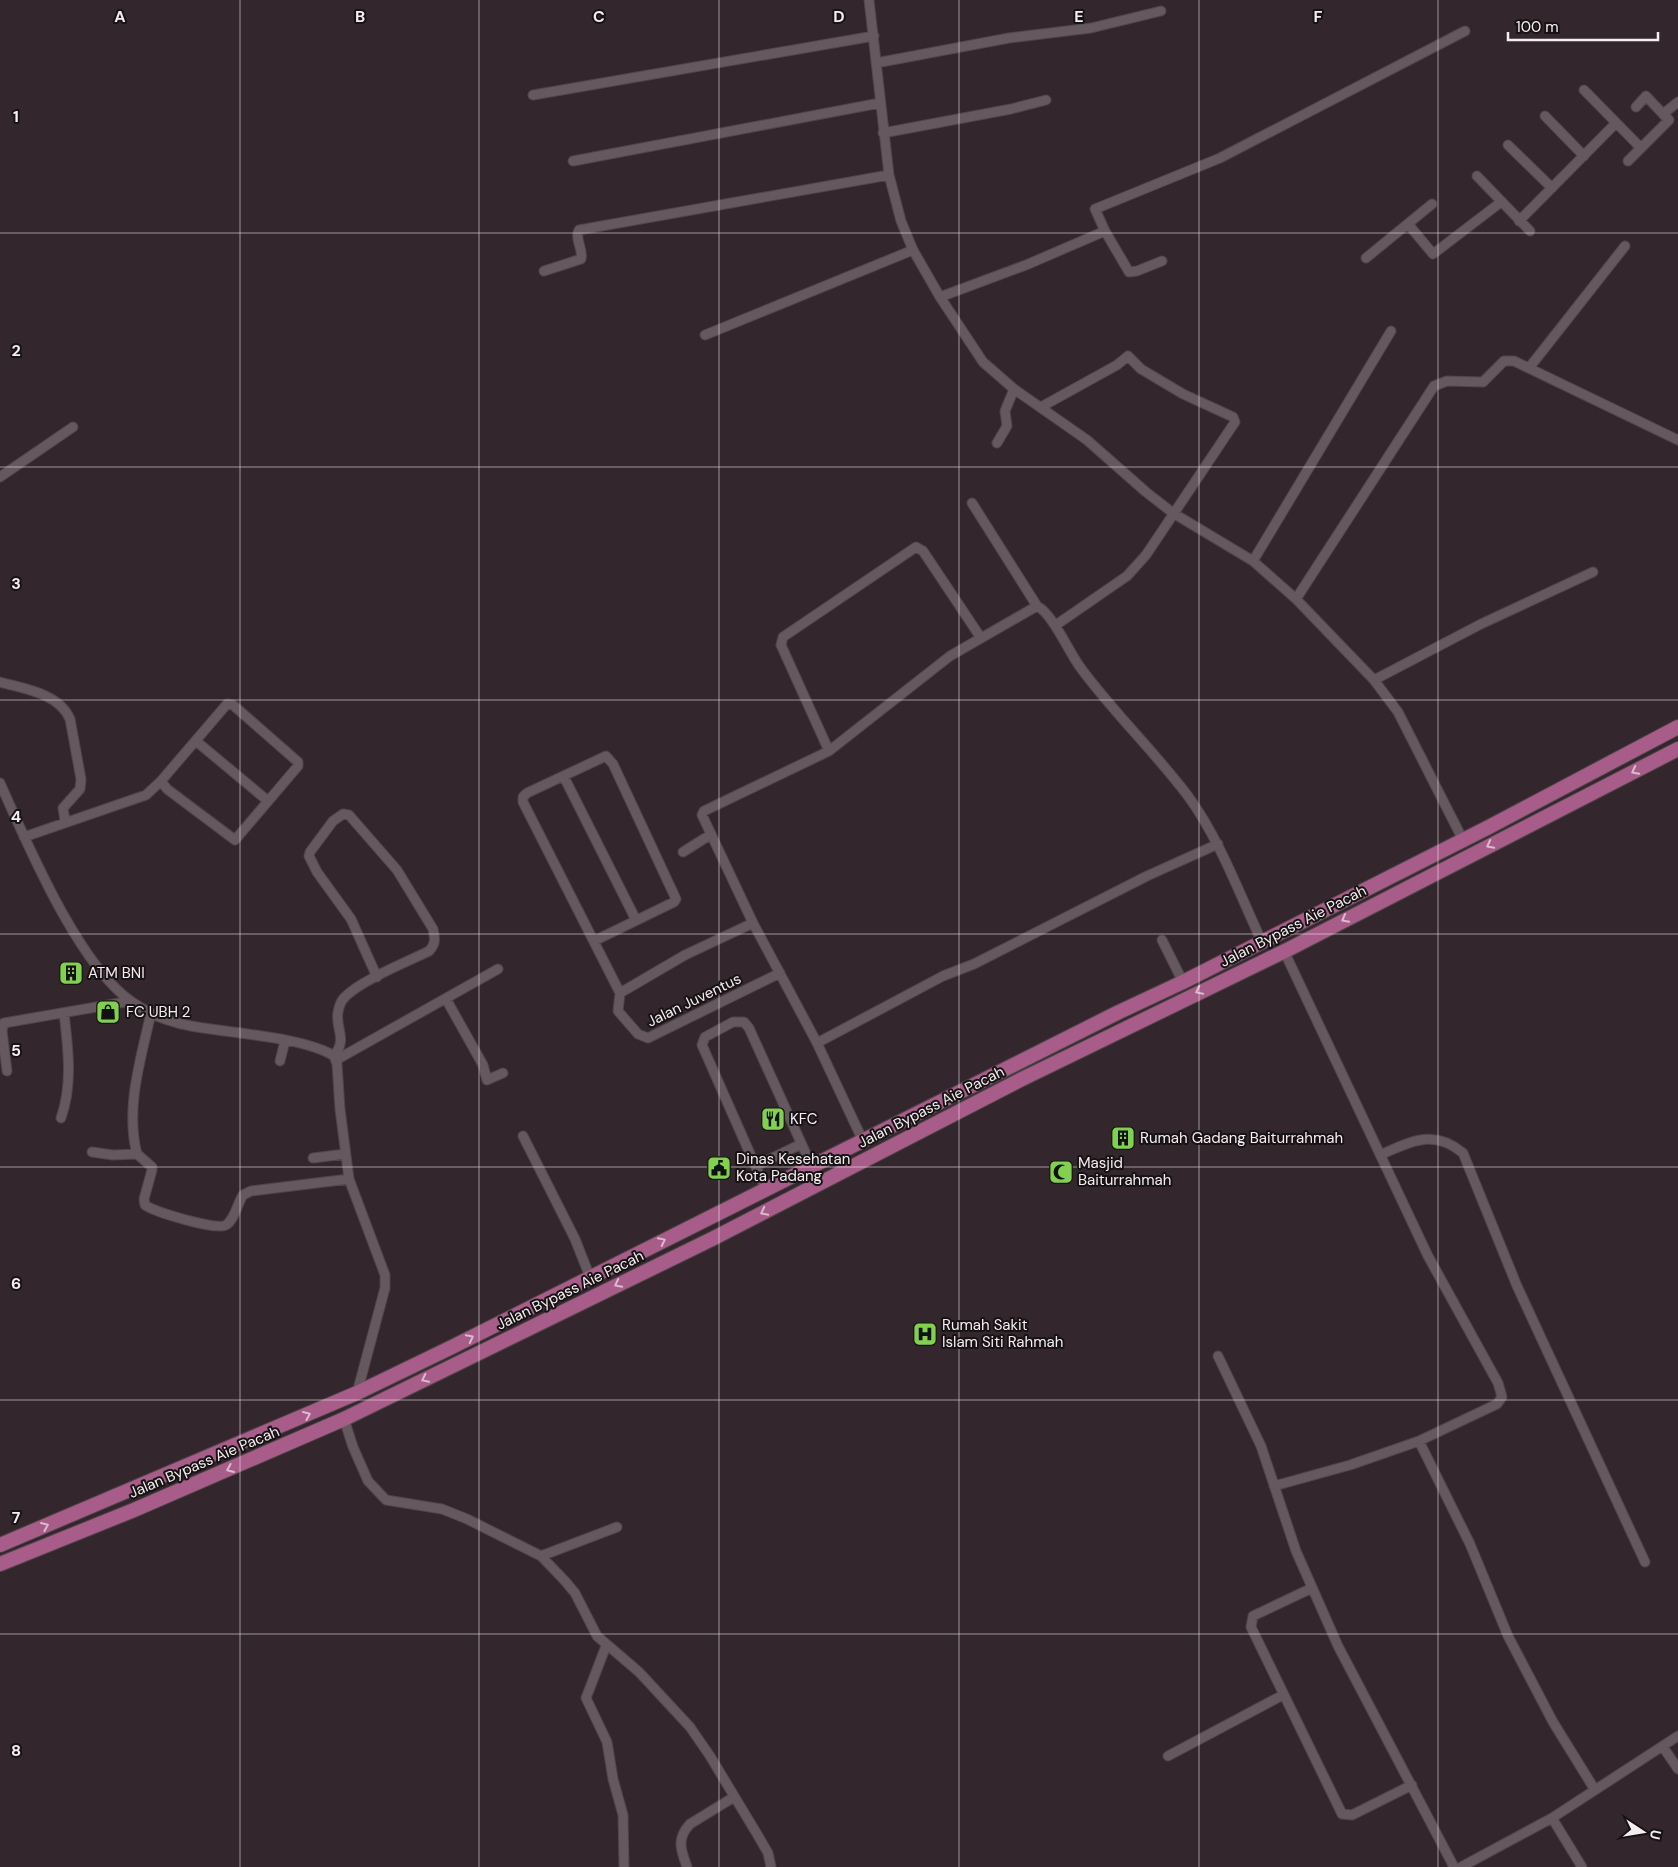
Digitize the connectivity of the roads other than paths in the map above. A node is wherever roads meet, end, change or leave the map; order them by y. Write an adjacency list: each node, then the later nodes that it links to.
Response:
1 (869, 0): 4 (street)
2 (1161, 11): 5 (street)
3 (1465, 31): 29 (street)
4 (874, 36): 5 (street); 7 (street)
5 (876, 63): 10 (street)
6 (1584, 90): 14 (street)
7 (533, 95)
8 (1046, 100): 15 (street)
9 (1678, 102): 12 (street)
10 (880, 103): 15 (street); 19 (street)
11 (1636, 107): 12 (street)
12 (1664, 114): 17 (street)
13 (1545, 116): 18 (street)
14 (1616, 123): 17 (street); 18 (street)
15 (883, 133): 21 (street)
16 (1508, 145): 23 (street)
17 (1641, 148): 20 (street)
18 (1584, 156): 23 (street)
19 (573, 161)
20 (1628, 161)
21 (889, 175): 31 (street); 34 (street)
22 (1477, 176): 24 (street)
23 (1552, 188): 26 (street)
24 (1501, 202): 26 (street); 27 (street)
25 (1432, 204): 27 (street)
26 (1519, 221): 28 (street)
27 (1408, 224): 32 (street)
28 (1530, 230)
29 (1105, 231): 33 (street); 35 (street)
30 (1625, 246): 38 (street)
31 (913, 250): 35 (street); 37 (street)
32 (1366, 258)
33 (1162, 260)
34 (544, 271)
35 (940, 297): 39 (street)
36 (1392, 330): 47 (street)
37 (705, 335)
38 (1529, 368): 42 (street); 49 (street)
39 (1014, 389): 40 (street); 43 (street)
40 (1041, 407): 46 (street); 46 (street)
41 (73, 427): 44 (street)
42 (1678, 440)
43 (997, 442)
44 (0, 477)
45 (972, 503): 50 (street)
46 (1173, 513): 47 (street); 51 (street)
47 (1254, 561): 49 (street)
48 (1593, 572): 53 (street)
49 (1296, 600): 53 (street)
50 (1037, 606): 51 (street); 52 (street)
51 (1056, 625): 67 (street)
52 (980, 638): 58 (street); 58 (street)
53 (1374, 680): 66 (street)
54 (0, 682): 63 (street)
55 (1678, 727): 66 (highway)
56 (196, 741): 60 (street); 62 (street); 62 (street)
57 (1678, 749): 74 (highway, Jalan Bypass Aie Pacah, one-way to 74)
58 (829, 751): 64 (street)
59 (564, 777): 69 (street); 69 (street); 72 (street)
60 (161, 781): 62 (street); 63 (street)
61 (0, 783): 65 (street)
62 (268, 801)
63 (65, 821): 65 (street)
64 (710, 835): 68 (street); 70 (street)
65 (24, 836): 81 (street)
66 (1463, 840): 73 (highway)
67 (1218, 844): 73 (street); 87 (street)
68 (683, 852)
69 (636, 920): 72 (street)
70 (753, 922): 76 (street); 79 (street)
71 (1162, 940): 78 (street)
72 (594, 941): 79 (street)
73 (1262, 942): 78 (highway)
74 (1284, 951): 85 (highway, Jalan Bypass Aie Pacah, one-way to 85); 99 (street)
75 (498, 970): 80 (street)
76 (780, 973): 79 (street, Jalan Juventus); 87 (street)
77 (377, 977): 77 (street); 88 (street)
78 (1183, 982): 82 (highway)
79 (620, 993)
80 (446, 999): 88 (street); 91 (street)
81 (131, 1001): 83 (street); 84 (street)
82 (1136, 1004): 85 (highway); 94 (highway)
83 (64, 1012): 90 (street); 92 (street)
84 (150, 1013): 86 (street); 97 (street)
85 (1144, 1018): 108 (highway, Jalan Bypass Aie Pacah, one-way to 108)
86 (285, 1041): 88 (street); 89 (street)
87 (818, 1043): 94 (street)
88 (335, 1058): 98 (street)
89 (280, 1061)
90 (7, 1071)
91 (502, 1073)
92 (61, 1118)
93 (522, 1136): 105 (street)
94 (864, 1141): 102 (highway)
95 (801, 1144): 101 (street); 101 (street); 102 (street)
96 (92, 1152): 97 (street)
97 (137, 1154): 103 (street)
98 (345, 1154): 100 (street); 103 (street)
99 (1382, 1154): 112 (street); 118 (street)
100 (313, 1158)
101 (756, 1166): 104 (street)
102 (812, 1167): 104 (highway)
103 (349, 1179): 109 (street)
104 (766, 1190): 105 (highway, one-way to 104)
105 (590, 1278): 106 (highway, one-way to 105)
106 (452, 1347): 108 (highway); 109 (highway)
107 (1218, 1356): 114 (street)
108 (460, 1362): 110 (highway, Jalan Bypass Aie Pacah, one-way to 110)
109 (358, 1393): 111 (highway, one-way to 109)
110 (344, 1419): 113 (highway, Jalan Bypass Aie Pacah); 117 (street)
111 (247, 1440): 113 (highway); 116 (highway, one-way to 111)
112 (1419, 1441): 114 (street); 128 (street)
113 (255, 1458): 119 (highway, Jalan Bypass Aie Pacah, one-way to 119)
114 (1274, 1486): 120 (street)
115 (617, 1527): 117 (street)
116 (0, 1545)
117 (541, 1556): 121 (street)
118 (1645, 1562)
119 (0, 1564)
120 (1312, 1588): 122 (street); 127 (street)
121 (606, 1646): 129 (street); 131 (street)
122 (1283, 1695): 125 (street); 127 (street)
123 (1678, 1736): 124 (street)
124 (1663, 1747): 126 (street); 128 (street)
125 (1168, 1756)
126 (1678, 1769)
127 (1412, 1785): 134 (street)
128 (1595, 1790): 130 (street)
129 (734, 1797): 132 (street); 133 (street)
130 (1552, 1818): 135 (street); 136 (street)
131 (624, 1867)
132 (687, 1867)
133 (771, 1867)
134 (1454, 1867)
135 (1462, 1867)
136 (1582, 1867)

